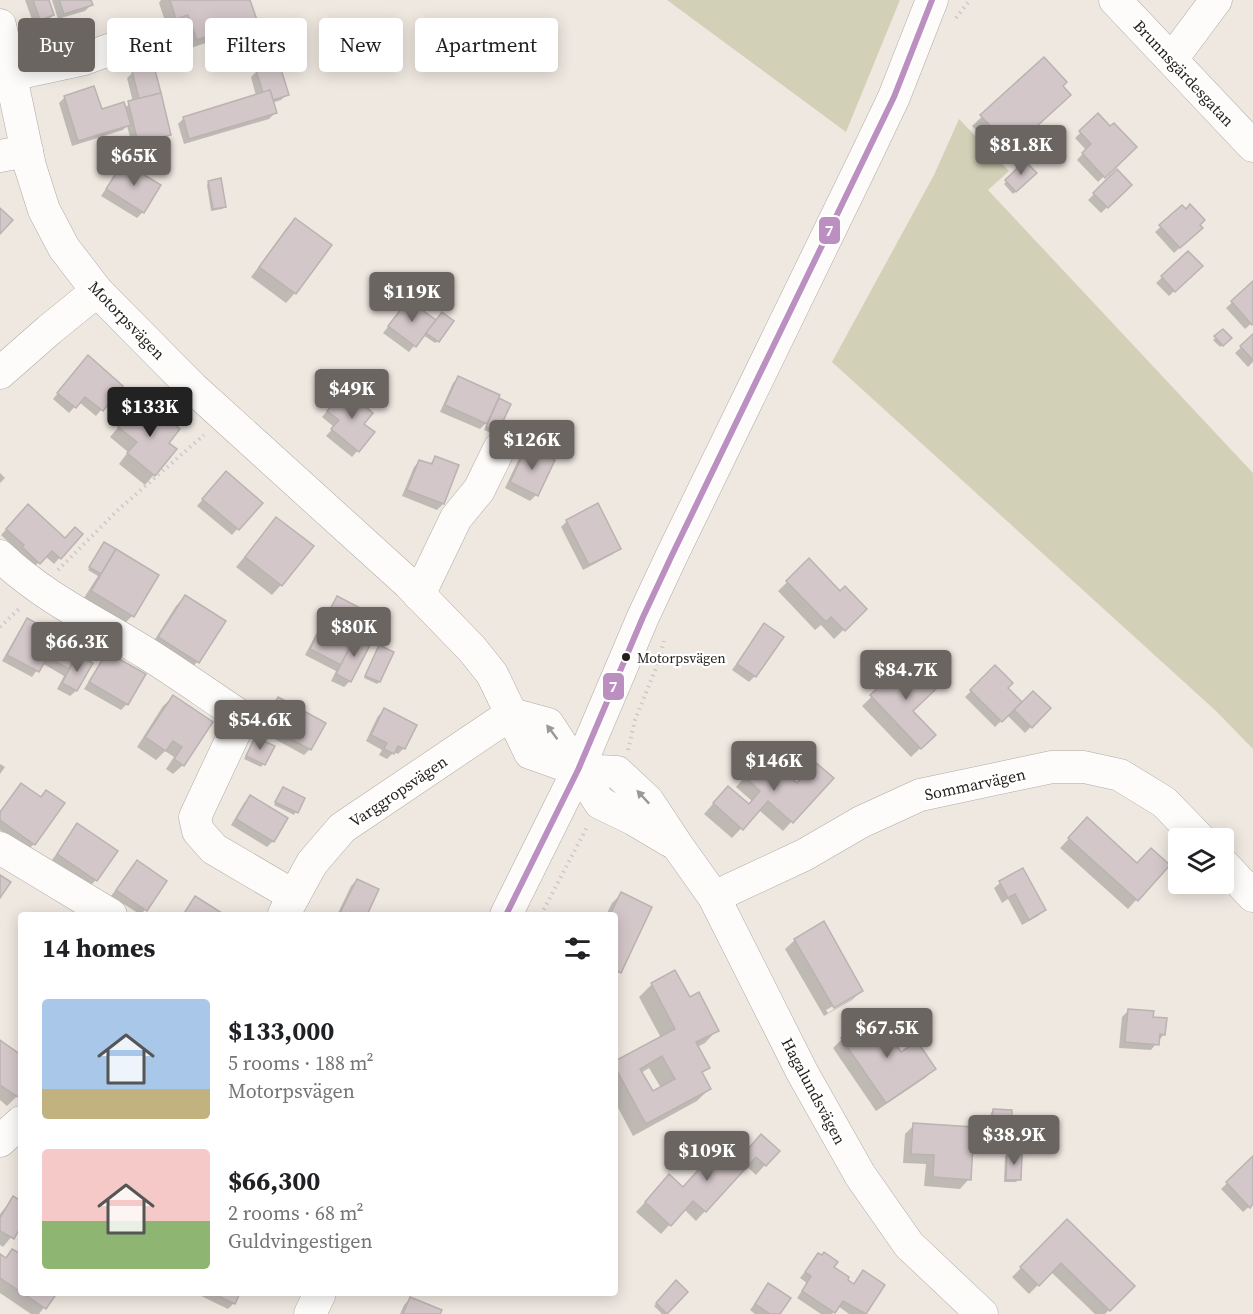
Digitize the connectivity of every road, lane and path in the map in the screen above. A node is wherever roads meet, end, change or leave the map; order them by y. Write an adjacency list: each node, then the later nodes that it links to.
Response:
1 (932, 0): 19 (street)
2 (1115, 0): 6 (street, Brunnsgärdesgatan)
3 (1216, 0): 6 (street)
4 (0, 25): 7 (street, Motorpsvägen)
5 (107, 51): 7 (street)
6 (1172, 59): 8 (street, Brunnsgärdesgatan)
7 (10, 75): 9 (street, Motorpsvägen)
8 (1253, 146)
9 (13, 153): 10 (street, Motorpsvägen)
10 (97, 291): 11 (street); 12 (street, Motorpsvägen)
11 (0, 373)
12 (225, 416): 15 (path); 16 (street, Motorpsvägen)
13 (499, 449): 16 (street)
14 (0, 556): 15 (street)
15 (39, 589): 17 (path); 26 (street)
16 (419, 595): 18 (street, Motorpsvägen)
17 (0, 627)
18 (511, 714): 19 (street, Motorpsvägen); 26 (street, Varggropsvägen)
19 (578, 770): 25 (street, Hagalundsvägen); 28 (street)
20 (1189, 828): 25 (street, Sommarvägen)
21 (578, 844): 29 (path)
22 (0, 848): 27 (street)
23 (1234, 876): 24 (street)
24 (1253, 896)
25 (714, 897): 32 (street, Hagalundsvägen)
26 (288, 906)
27 (106, 912)
28 (507, 912)
29 (543, 912)
30 (319, 1296): 31 (street)
31 (310, 1314)
32 (982, 1314)

